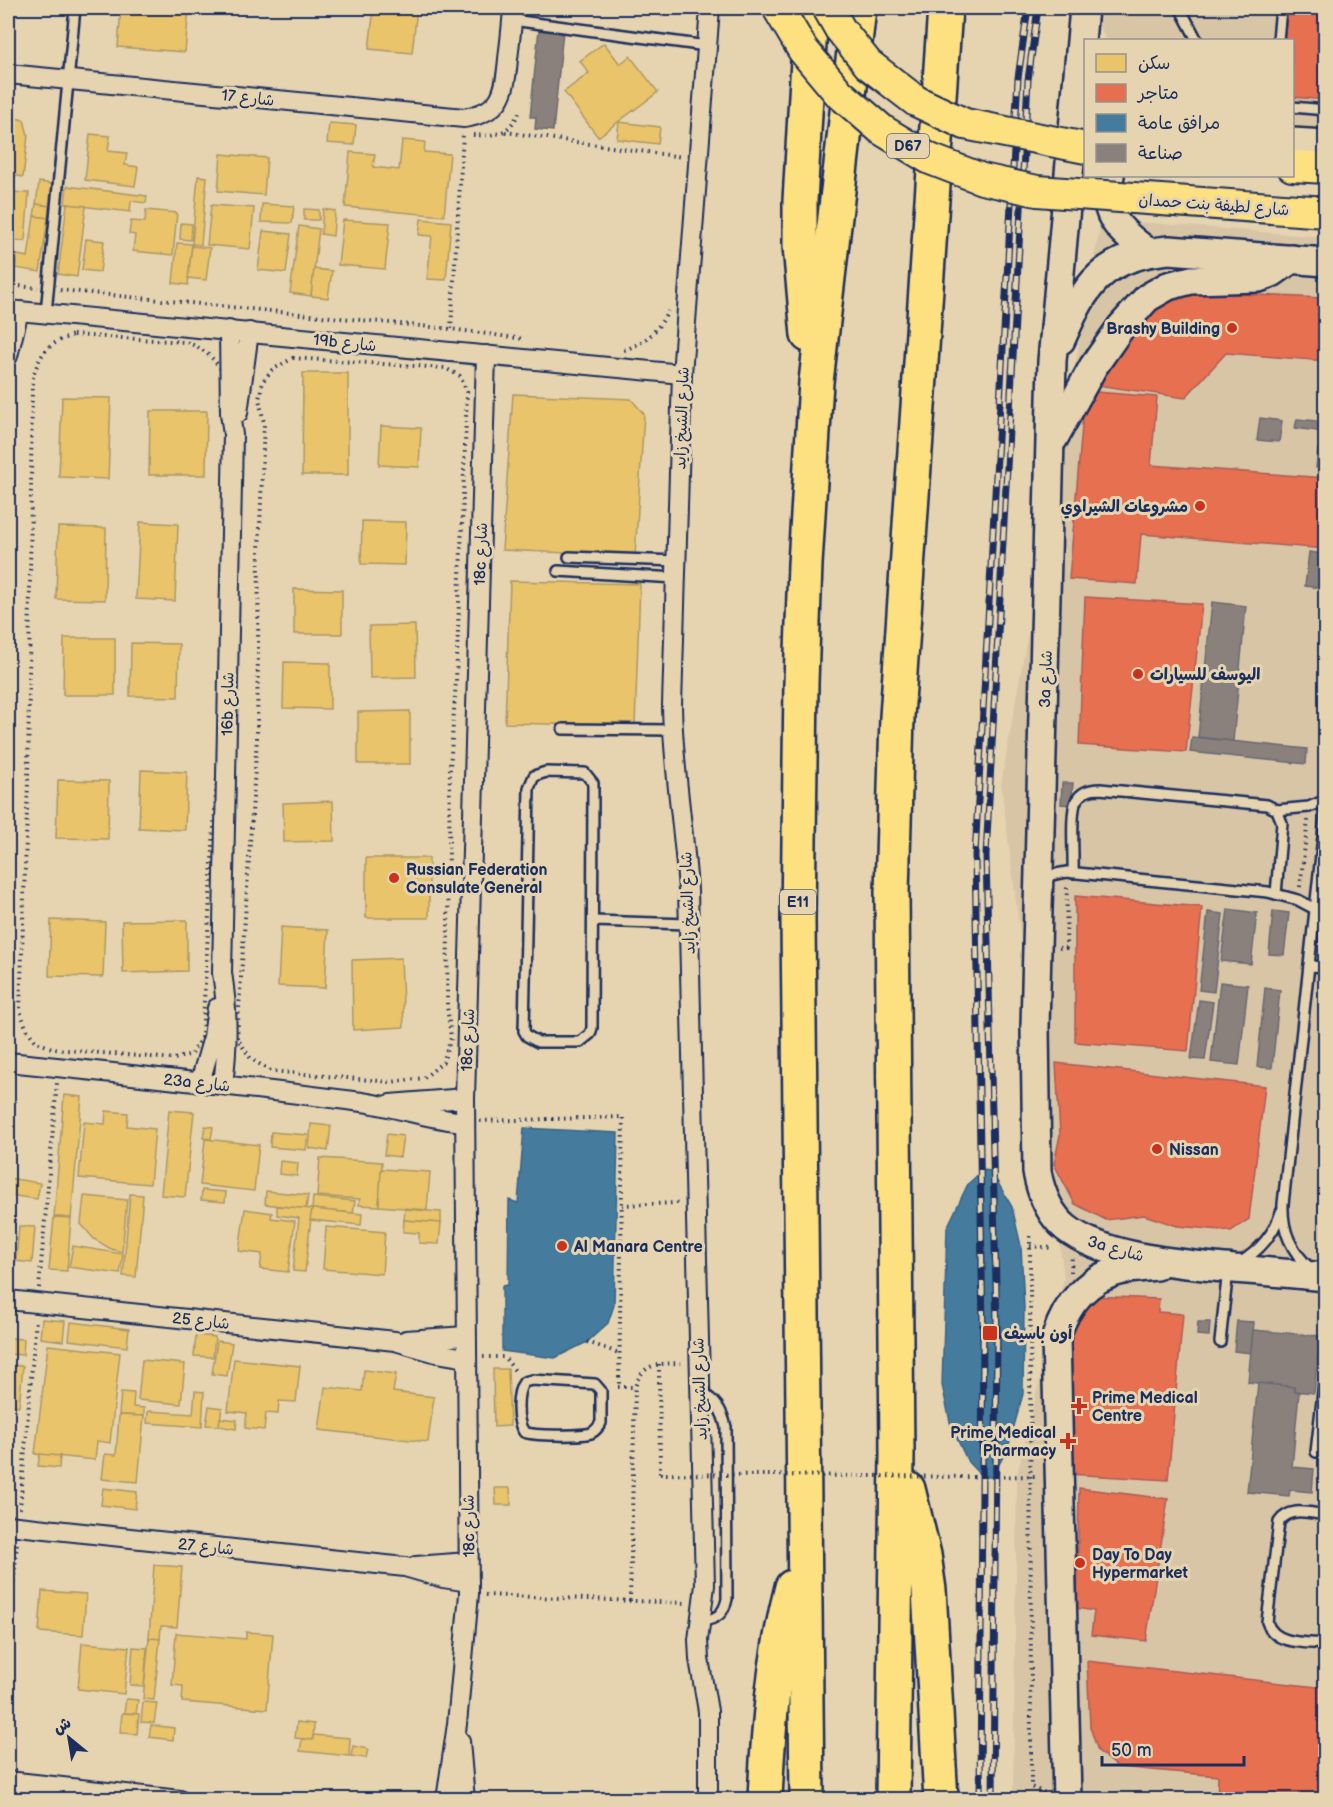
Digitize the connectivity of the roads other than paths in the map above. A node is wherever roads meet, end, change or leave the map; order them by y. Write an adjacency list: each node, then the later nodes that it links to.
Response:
1 (75, 8): 18 (lane)
2 (710, 8): 16 (street, شارع الشيخ زايد)
3 (778, 8): 27 (main road, شارع لطيفة بنت حمدان / D67, bridge)
4 (811, 8): 39 (highway)
5 (828, 8): 23 (main road, D67, bridge)
6 (859, 8): 39 (highway, E11)
7 (945, 8): 78 (highway)
8 (1084, 8): 37 (street, 3a شارع)
9 (1091, 8): 13 (street)
10 (1180, 8): 14 (lane)
11 (1281, 8): 15 (lane)
12 (513, 14): 16 (lane); 18 (street, شارع 17)
13 (1096, 39)
14 (1196, 39)
15 (1278, 39)
16 (707, 46): 38 (street, شارع الشيخ زايد)
17 (8, 74): 18 (street, شارع 17)
18 (68, 80): 32 (lane)
19 (1294, 107): 20 (lane)
20 (1326, 110)
21 (1294, 142): 22 (street)
22 (1326, 144)
23 (1084, 148)
24 (1294, 166): 25 (main road)
25 (1326, 168)
26 (1110, 177): 28 (street)
27 (1326, 212)
28 (1148, 252): 29 (street); 37 (street)
29 (1292, 259): 30 (street); 41 (street)
30 (1326, 262)
31 (13, 310): 32 (street, 19b شارع); 36 (street)
32 (46, 313): 33 (street, 19b شارع)
33 (229, 330): 34 (street, 19b شارع); 40 (street, 16b شارع)
34 (249, 332): 35 (street, 19b شارع); 40 (street, 16b شارع)
35 (486, 355): 38 (street, 19b شارع); 62 (street, 18c شارع)
36 (8, 356)
37 (1052, 361): 41 (street, 3a شارع)
38 (682, 374): 43 (street, شارع الشيخ زايد)
39 (816, 382): 81 (highway, E11)
40 (232, 435): 58 (street, 16b شارع)
41 (1050, 444): 51 (street, 3a شارع)
42 (569, 557): 43 (lane)
43 (676, 569): 44 (lane); 46 (street, شارع الشيخ زايد)
44 (558, 571)
45 (563, 729): 46 (lane)
46 (673, 730): 55 (street, شارع الشيخ زايد)
47 (1326, 800): 49 (lane)
48 (1326, 809): 53 (lane)
49 (1277, 810): 50 (lane); 52 (lane)
50 (1070, 873): 51 (lane); 52 (lane)
51 (1039, 889): 66 (street, 3a شارع)
52 (1276, 894): 53 (lane)
53 (1315, 909): 56 (lane)
54 (593, 921): 54 (lane); 55 (lane)
55 (688, 924): 76 (street, شارع الشيخ زايد)
56 (1309, 966): 57 (lane); 65 (lane)
57 (1326, 967)
58 (222, 973): 60 (street, 16b شارع); 61 (street, 16b شارع)
59 (8, 1062): 60 (street, 23a شارع)
60 (200, 1082): 61 (street, 23a شارع)
61 (223, 1084): 63 (street, 23a شارع)
62 (465, 1098): 63 (street, 23a شارع); 64 (street, 18c شارع)
63 (385, 1105): 64 (street, 23a شارع)
64 (465, 1122): 70 (street, 18c شارع)
65 (1283, 1204): 67 (lane); 68 (lane)
66 (1175, 1264): 67 (street); 89 (street)
67 (1228, 1268): 68 (street); 72 (lane)
68 (1325, 1277)
69 (8, 1300): 71 (street, شارع 25)
70 (466, 1336): 71 (street, شارع 25); 73 (street, 18c شارع)
71 (395, 1341): 73 (street, شارع 25)
72 (1221, 1342)
73 (466, 1358): 82 (street, 18c شارع)
74 (1326, 1366): 77 (lane)
75 (524, 1382): 75 (lane)
76 (699, 1391): 85 (street, شارع الشيخ زايد); 85 (lane)
77 (1316, 1452)
78 (897, 1453): 96 (highway); 97 (highway)
79 (1326, 1515): 86 (lane)
80 (13, 1526): 83 (street, شارع 27)
81 (805, 1536): 94 (highway); 95 (highway, E11)
82 (468, 1562): 83 (street, شارع 27); 84 (street, 18c شارع)
83 (405, 1568): 84 (street, شارع 27)
84 (469, 1588): 87 (street, 18c شارع)
85 (702, 1612): 93 (street, شارع الشيخ زايد)
86 (1326, 1644)
87 (457, 1724): 91 (street, 18c شارع); 92 (street, 18c شارع)
88 (11, 1787): 90 (street)
89 (1058, 1797)
90 (180, 1800)
91 (446, 1800)
92 (465, 1800)
93 (708, 1800)
94 (765, 1800)
95 (807, 1800)
96 (893, 1800)
97 (941, 1800)

